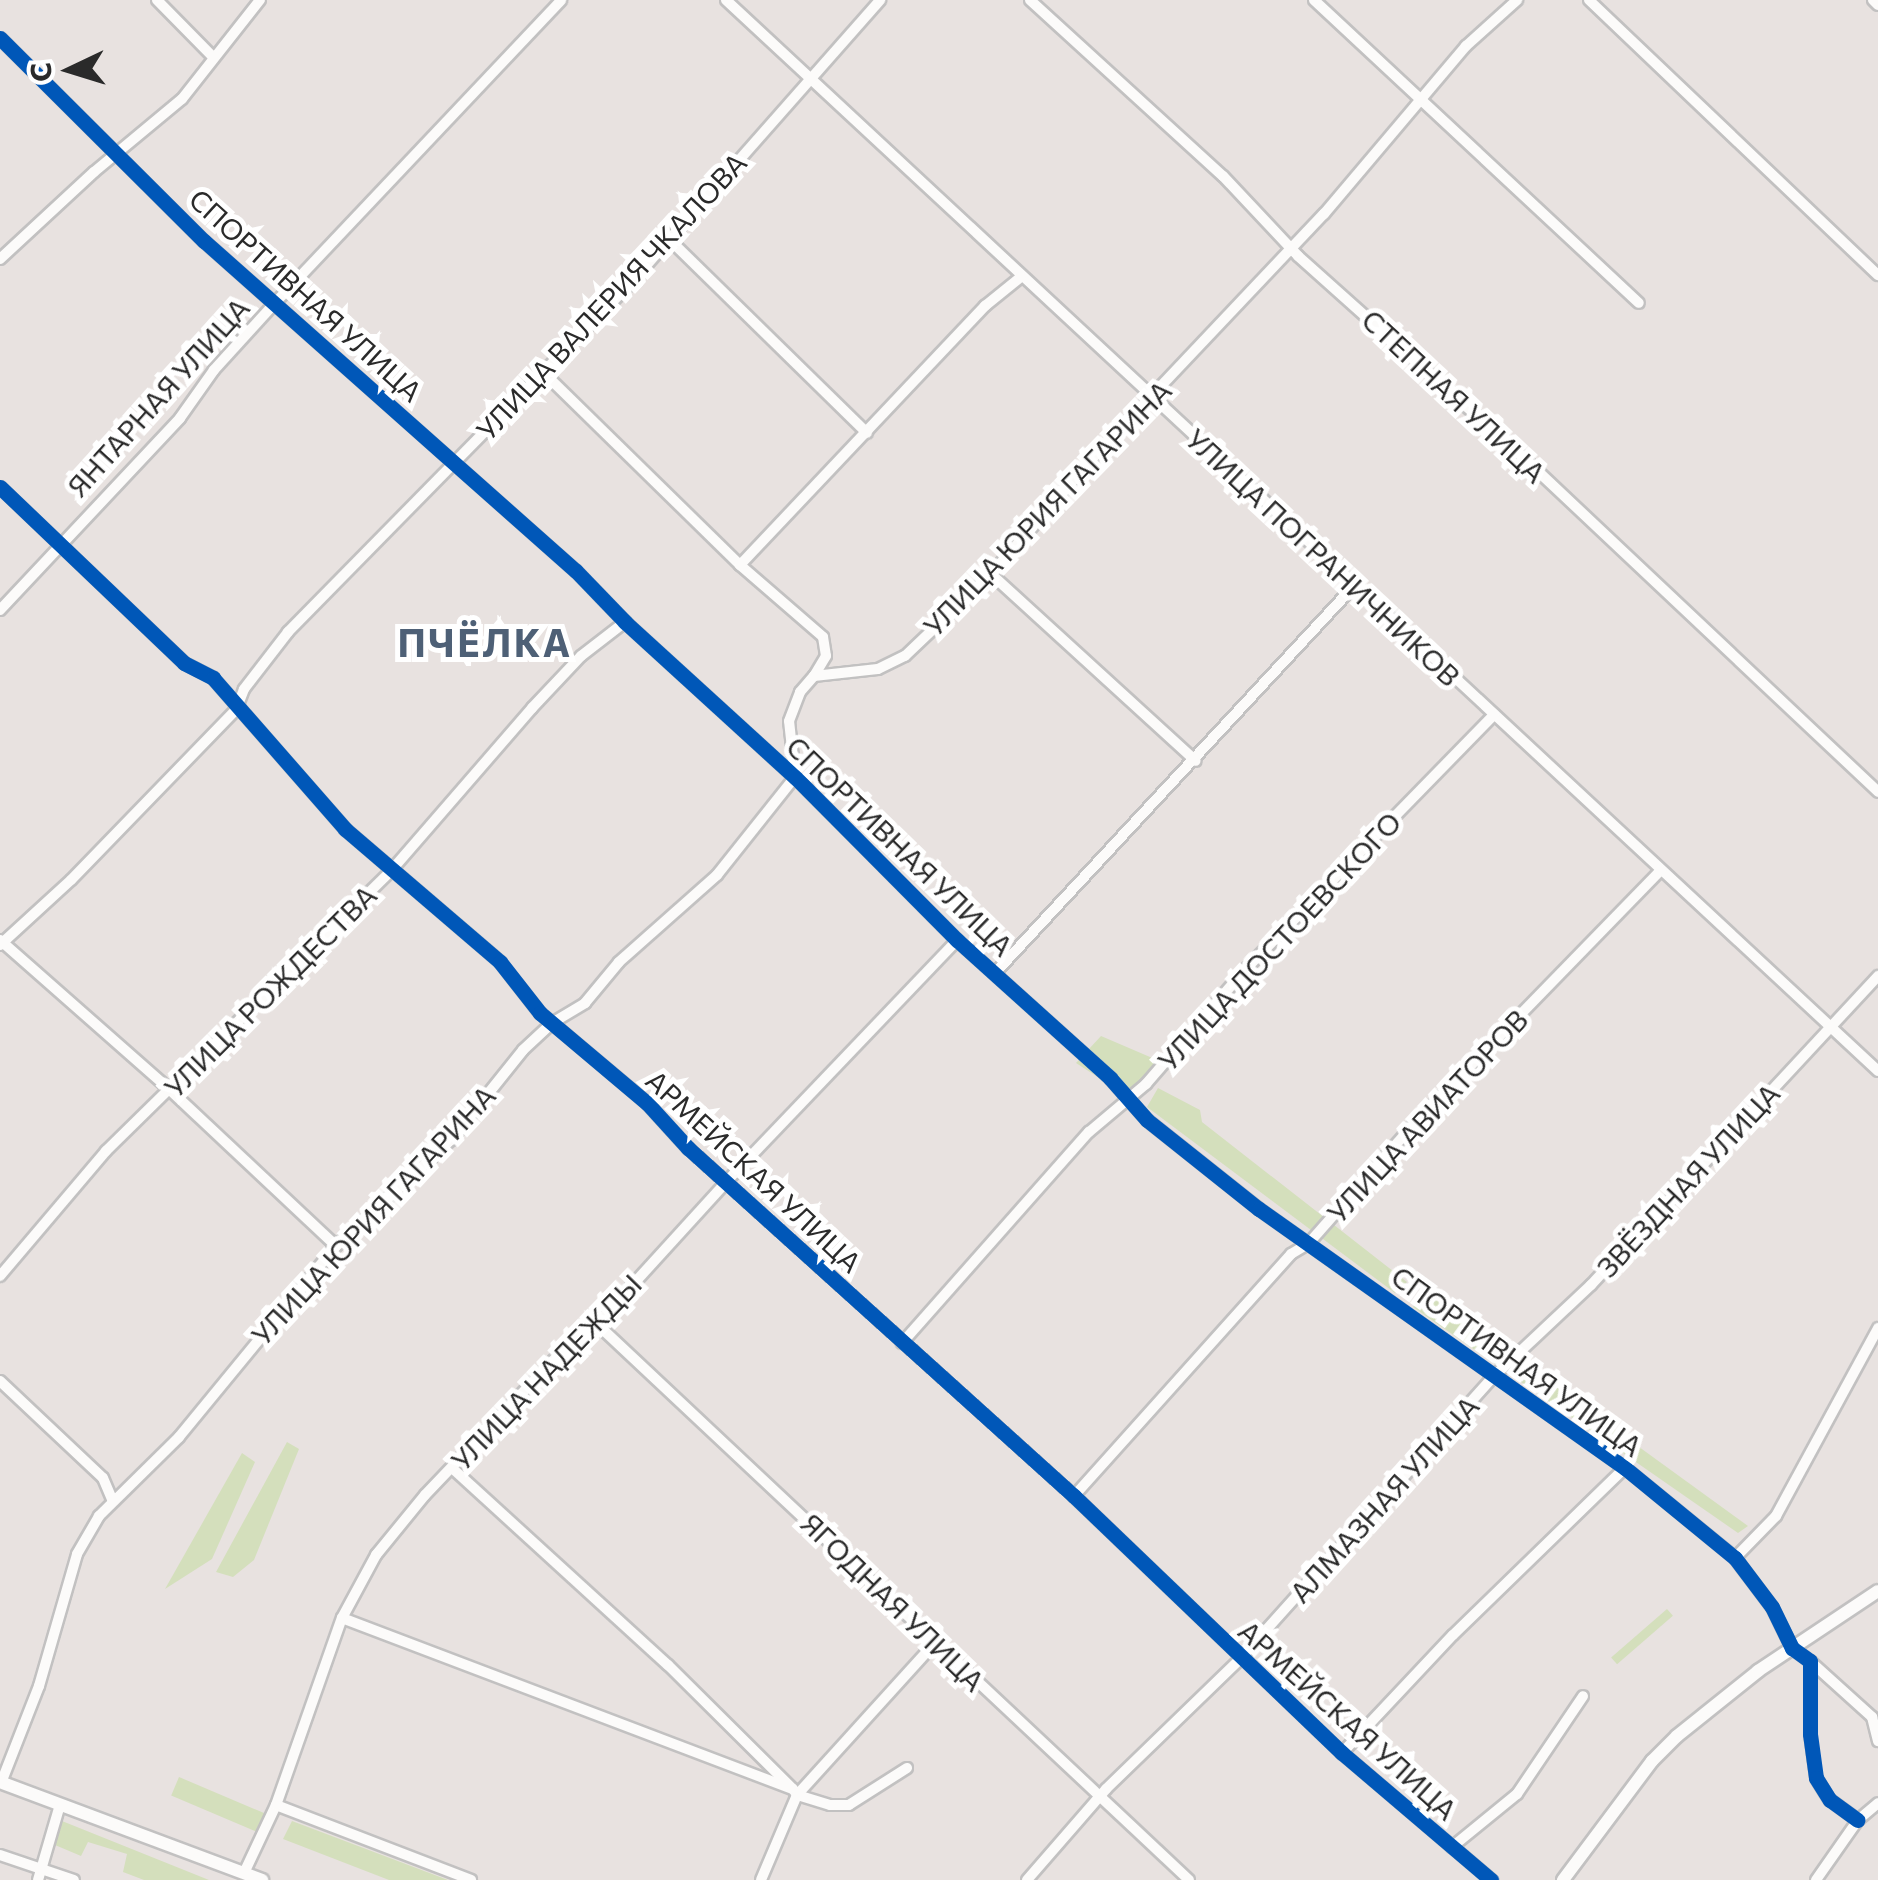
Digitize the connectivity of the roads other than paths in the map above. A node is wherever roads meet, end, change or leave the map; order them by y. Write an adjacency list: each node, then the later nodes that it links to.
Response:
1 (156, 0): 11 (street)
2 (260, 0): 11 (street)
3 (561, 0): 21 (street, ЯНТАРНАЯ УЛИЦА)
4 (726, 0): 12 (street, УЛИЦА ПОГРАНИЧНИКОВ)
5 (880, 0): 12 (street, УЛИЦА ВАЛЕРИЯ ЧКАЛОВА)
6 (1030, 0): 16 (street, СТЕПНАЯ УЛИЦА)
7 (1314, 0): 13 (street)
8 (1518, 0): 13 (street, УЛИЦА ЮРИЯ ГАГАРИНА)
9 (1589, 0): 18 (street)
10 (0, 38): 14 (street, СПОРТИВНАЯ УЛИЦА)
11 (213, 57): 14 (street)
12 (808, 78): 15 (street, УЛИЦА ВАЛЕРИЯ ЧКАЛОВА); 19 (street, УЛИЦА ПОГРАНИЧНИКОВ)
13 (1422, 100): 16 (street, УЛИЦА ЮРИЯ ГАГАРИНА); 20 (street)
14 (116, 154): 17 (street); 21 (street, СПОРТИВНАЯ УЛИЦА)
15 (669, 239): 22 (street, УЛИЦА ВАЛЕРИЯ ЧКАЛОВА); 24 (street)
16 (1292, 248): 23 (street, УЛИЦА ЮРИЯ ГАГАРИНА); 38 (street, СТЕПНАЯ УЛИЦА)
17 (0, 259)
18 (1878, 274)
19 (1021, 278): 23 (street, УЛИЦА ПОГРАНИЧНИКОВ); 24 (street)
20 (1640, 303)
21 (274, 304): 25 (street, СПОРТИВНАЯ УЛИЦА); 27 (street, ЯНТАРНАЯ УЛИЦА)
22 (545, 374): 25 (street, УЛИЦА ВАЛЕРИЯ ЧКАЛОВА); 28 (street)
23 (1152, 400): 29 (street, УЛИЦА ЮРИЯ ГАГАРИНА); 30 (street, УЛИЦА ПОГРАНИЧНИКОВ)
24 (867, 433): 28 (street)
25 (456, 463): 32 (street, СПОРТИВНАЯ УЛИЦА); 34 (street, УЛИЦА ВАЛЕРИЯ ЧКАЛОВА)
26 (0, 486): 27 (street, АРМЕЙСКАЯ УЛИЦА)
27 (58, 546): 31 (street, ЯНТАРНАЯ УЛИЦА); 34 (street, АРМЕЙСКАЯ УЛИЦА)
28 (740, 565): 33 (street)
29 (991, 574): 33 (street, УЛИЦА ЮРИЯ ГАГАРИНА); 36 (street)
30 (1354, 586): 35 (street, УЛИЦА ПОГРАНИЧНИКОВ); 36 (street)
31 (0, 610)
32 (624, 622): 37 (street, СПОРТИВНАЯ УЛИЦА); 40 (street, УЛИЦА РОЖДЕСТВА)
33 (814, 676): 37 (street)
34 (236, 710): 40 (street, АРМЕЙСКАЯ УЛИЦА); 42 (street, УЛИЦА ВАЛЕРИЯ ЧКАЛОВА)
35 (1494, 715): 39 (street, УЛИЦА ПОГРАНИЧНИКОВ); 49 (street, УЛИЦА ДОСТОЕВСКОГО)
36 (1196, 761): 43 (street)
37 (795, 777): 41 (street, СПОРТИВНАЯ УЛИЦА); 45 (street, УЛИЦА ЮРИЯ ГАГАРИНА)
38 (1878, 792)
39 (1662, 870): 46 (street, УЛИЦА ПОГРАНИЧНИКОВ); 51 (street, УЛИЦА АВИАТОРОВ)
40 (390, 872): 45 (street, АРМЕЙСКАЯ УЛИЦА); 48 (street, УЛИЦА РОЖДЕСТВА)
41 (957, 940): 43 (street, СПОРТИВНАЯ УЛИЦА); 50 (street, УЛИЦА НАДЕЖДЫ)
42 (1, 943): 48 (street)
43 (995, 973): 49 (street, СПОРТИВНАЯ УЛИЦА)
44 (1878, 976): 46 (street, ЗВЁЗДНАЯ УЛИЦА)
45 (552, 1023): 50 (street, АРМЕЙСКАЯ УЛИЦА); 52 (street, УЛИЦА ЮРИЯ ГАГАРИНА)
46 (1832, 1026): 47 (street, УЛИЦА ПОГРАНИЧНИКОВ); 57 (street, ЗВЁЗДНАЯ УЛИЦА)
47 (1878, 1071)
48 (170, 1090): 52 (street); 53 (street, УЛИЦА РОЖДЕСТВА)
49 (1127, 1100): 51 (street, СПОРТИВНАЯ УЛИЦА); 56 (street, УЛИЦА ДОСТОЕВСКОГО)
50 (727, 1180): 54 (street, УЛИЦА НАДЕЖДЫ); 56 (street, АРМЕЙСКАЯ УЛИЦА)
51 (1309, 1243): 57 (street, СПОРТИВНАЯ УЛИЦА); 61 (street, УЛИЦА АВИАТОРОВ)
52 (336, 1246): 62 (street, УЛИЦА ЮРИЯ ГАГАРИНА)
53 (0, 1276)
54 (597, 1324): 59 (street, УЛИЦА НАДЕЖДЫ); 66 (street, ЯГОДНАЯ УЛИЦА)
55 (1878, 1328): 63 (street)
56 (902, 1344): 61 (street, АРМЕЙСКАЯ УЛИЦА)
57 (1492, 1378): 60 (street, СПОРТИВНАЯ УЛИЦА); 68 (street, АЛМАЗНАЯ УЛИЦА)
58 (0, 1381): 62 (street)
59 (452, 1468): 65 (street, УЛИЦА НАДЕЖДЫ); 76 (street)
60 (1624, 1468): 63 (street, СПОРТИВНАЯ УЛИЦА); 73 (street)
61 (1074, 1496): 68 (street, АРМЕЙСКАЯ УЛИЦА)
62 (113, 1500): 75 (street, УЛИЦА ЮРИЯ ГАГАРИНА)
63 (1735, 1558): 67 (street, СПОРТИВНАЯ УЛИЦА)
64 (1878, 1591): 67 (street)
65 (342, 1618): 76 (street); 79 (street, УЛИЦА НАДЕЖДЫ)
66 (935, 1642): 76 (street); 77 (street, ЯГОДНАЯ УЛИЦА)
67 (1792, 1648): 69 (street); 94 (street)
68 (1240, 1659): 73 (street, АРМЕЙСКАЯ УЛИЦА); 77 (street, АЛМАЗНАЯ УЛИЦА)
69 (1810, 1661): 71 (street); 81 (street)
70 (1583, 1696): 82 (street)
71 (1875, 1712): 72 (street)
72 (1878, 1741)
73 (1342, 1754): 82 (street, АРМЕЙСКАЯ УЛИЦА)
74 (908, 1768): 76 (street)
75 (0, 1783): 78 (street)
76 (795, 1792): 90 (street)
77 (1101, 1800): 91 (street, АЛМАЗНАЯ УЛИЦА); 92 (street, ЯГОДНАЯ УЛИЦА)
78 (60, 1805): 84 (street); 85 (street)
79 (276, 1805): 85 (street, УЛИЦА НАДЕЖДЫ); 89 (street)
80 (1875, 1810): 81 (street)
81 (1858, 1820): 95 (street)
82 (1452, 1847): 93 (street, АРМЕЙСКАЯ УЛИЦА)
83 (0, 1854): 84 (street)
84 (42, 1868): 86 (street); 87 (street)
85 (244, 1873): 88 (street)
86 (38, 1880)
87 (74, 1880)
88 (262, 1880)
89 (471, 1880)
90 (761, 1880)
91 (1026, 1880)
92 (1189, 1880)
93 (1490, 1880)
94 (1563, 1880)
95 (1816, 1880)

